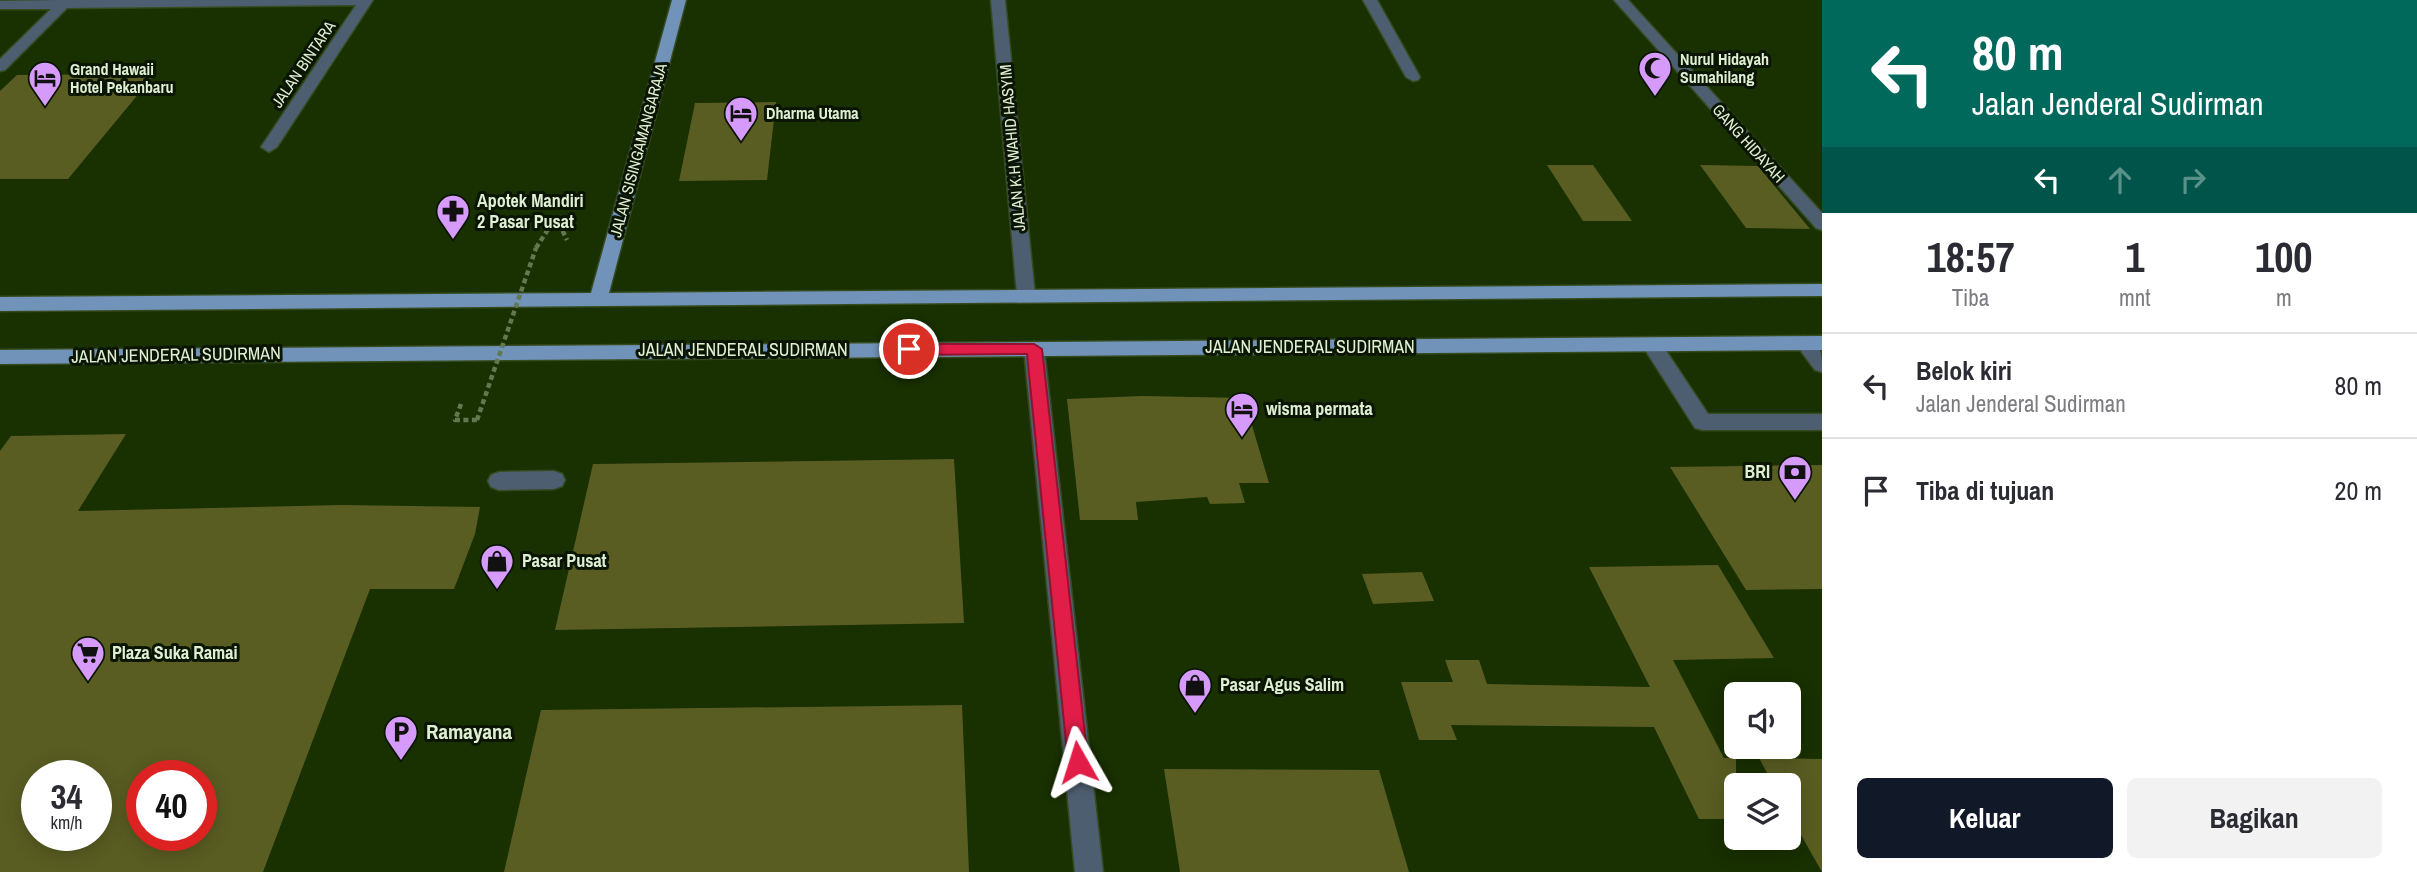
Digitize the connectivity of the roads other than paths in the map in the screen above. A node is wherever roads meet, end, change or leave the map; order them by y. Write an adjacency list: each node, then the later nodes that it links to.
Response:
1 (366, 0): 6 (street); 10 (street, JALAN BINTARA)
2 (679, 0): 14 (main road, JALAN SISINGAMANGARAJA)
3 (998, 0): 13 (street, JALAN K.H WAHID HASYIM)
4 (1370, 0): 9 (street)
5 (1621, 0): 11 (street, GANG HIDAYAH)
6 (65, 2): 7 (street); 8 (street)
7 (0, 5)
8 (0, 67)
9 (1413, 78)
10 (269, 147)
11 (1822, 224)
12 (1822, 290): 13 (main road)
13 (1026, 295): 14 (main road)
14 (598, 301): 15 (main road)
15 (0, 304)
16 (1813, 343): 17 (main road, JALAN JENDERAL SUDIRMAN); 20 (street)
17 (1652, 345): 18 (main road, JALAN JENDERAL SUDIRMAN); 21 (street)
18 (1034, 349): 19 (main road, JALAN JENDERAL SUDIRMAN); 24 (street)
19 (0, 357)
20 (1822, 365)
21 (1822, 422)
22 (554, 480): 23 (street)
23 (499, 481)
24 (1089, 872)

